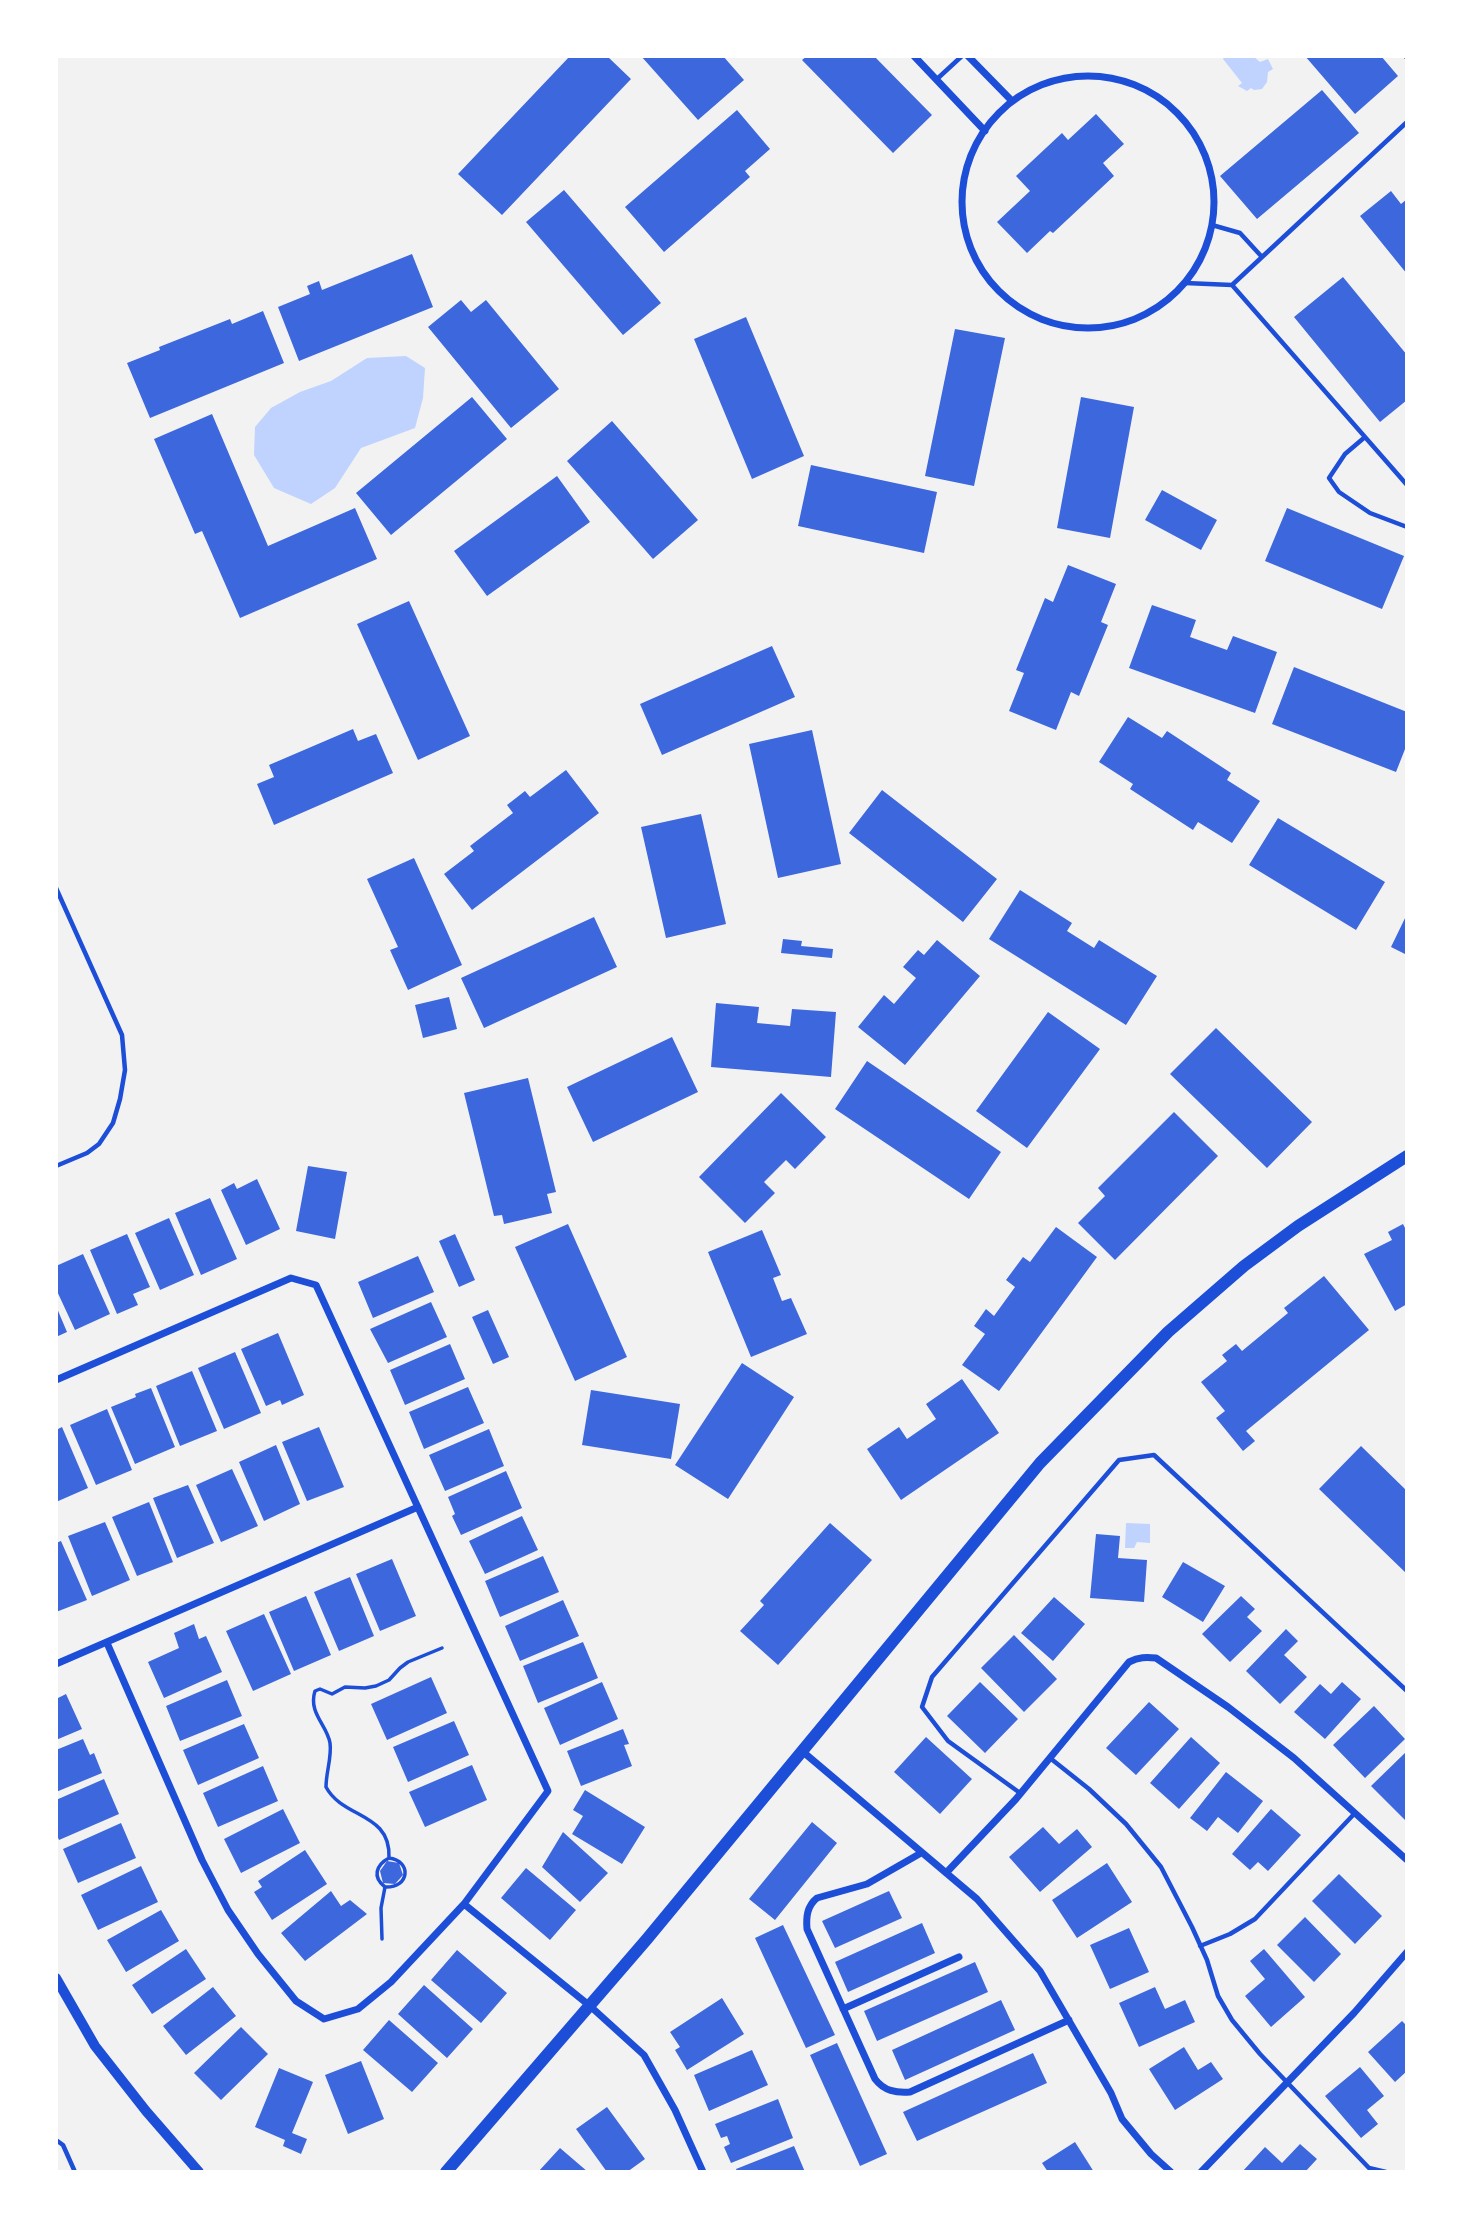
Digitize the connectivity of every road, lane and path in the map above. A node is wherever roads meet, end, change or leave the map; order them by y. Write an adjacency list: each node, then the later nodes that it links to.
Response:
1 (914, 56): 4 (street)
2 (962, 56): 4 (lane)
3 (968, 56): 5 (street)
4 (936, 80): 7 (street)
5 (1012, 101): 7 (street); 8 (street)
6 (1407, 122): 9 (lane)
7 (985, 131): 10 (street)
8 (1212, 225): 9 (lane); 10 (street)
9 (1262, 257): 11 (lane)
10 (1185, 283): 11 (lane)
11 (1232, 285): 12 (lane)
12 (1365, 437): 13 (lane); 14 (lane)
13 (1407, 485)
14 (1407, 527)
15 (56, 888): 17 (lane)
16 (1407, 1156): 24 (main road)
17 (56, 1166)
18 (56, 1380): 19 (street)
19 (418, 1507): 20 (street); 33 (street)
20 (107, 1643): 22 (street); 33 (street)
21 (442, 1648): 29 (path)
22 (56, 1664)
23 (1407, 1691): 26 (lane)
24 (802, 1751): 28 (street); 39 (main road)
25 (1050, 1758): 26 (street); 27 (street); 35 (lane)
26 (1020, 1793): 31 (street)
27 (1355, 1813): 30 (street); 35 (lane)
28 (921, 1853): 31 (street); 40 (street)
29 (389, 1858): 32 (path); 32 (path)
30 (1407, 1860)
31 (946, 1873): 41 (street)
32 (385, 1887): 34 (path)
33 (464, 1904): 39 (street)
34 (382, 1939)
35 (1200, 1946): 42 (lane)
36 (1407, 1952): 42 (street)
37 (959, 1957): 40 (street)
38 (56, 1978): 45 (street)
39 (590, 2006): 46 (main road); 47 (street)
40 (843, 2009): 41 (street)
41 (1069, 2020): 48 (street)
42 (1288, 2081): 49 (street); 50 (lane)
43 (56, 2140): 44 (lane)
44 (75, 2172)
45 (199, 2172)
46 (446, 2172)
47 (703, 2172)
48 (1171, 2172)
49 (1201, 2172)
50 (1386, 2172)

